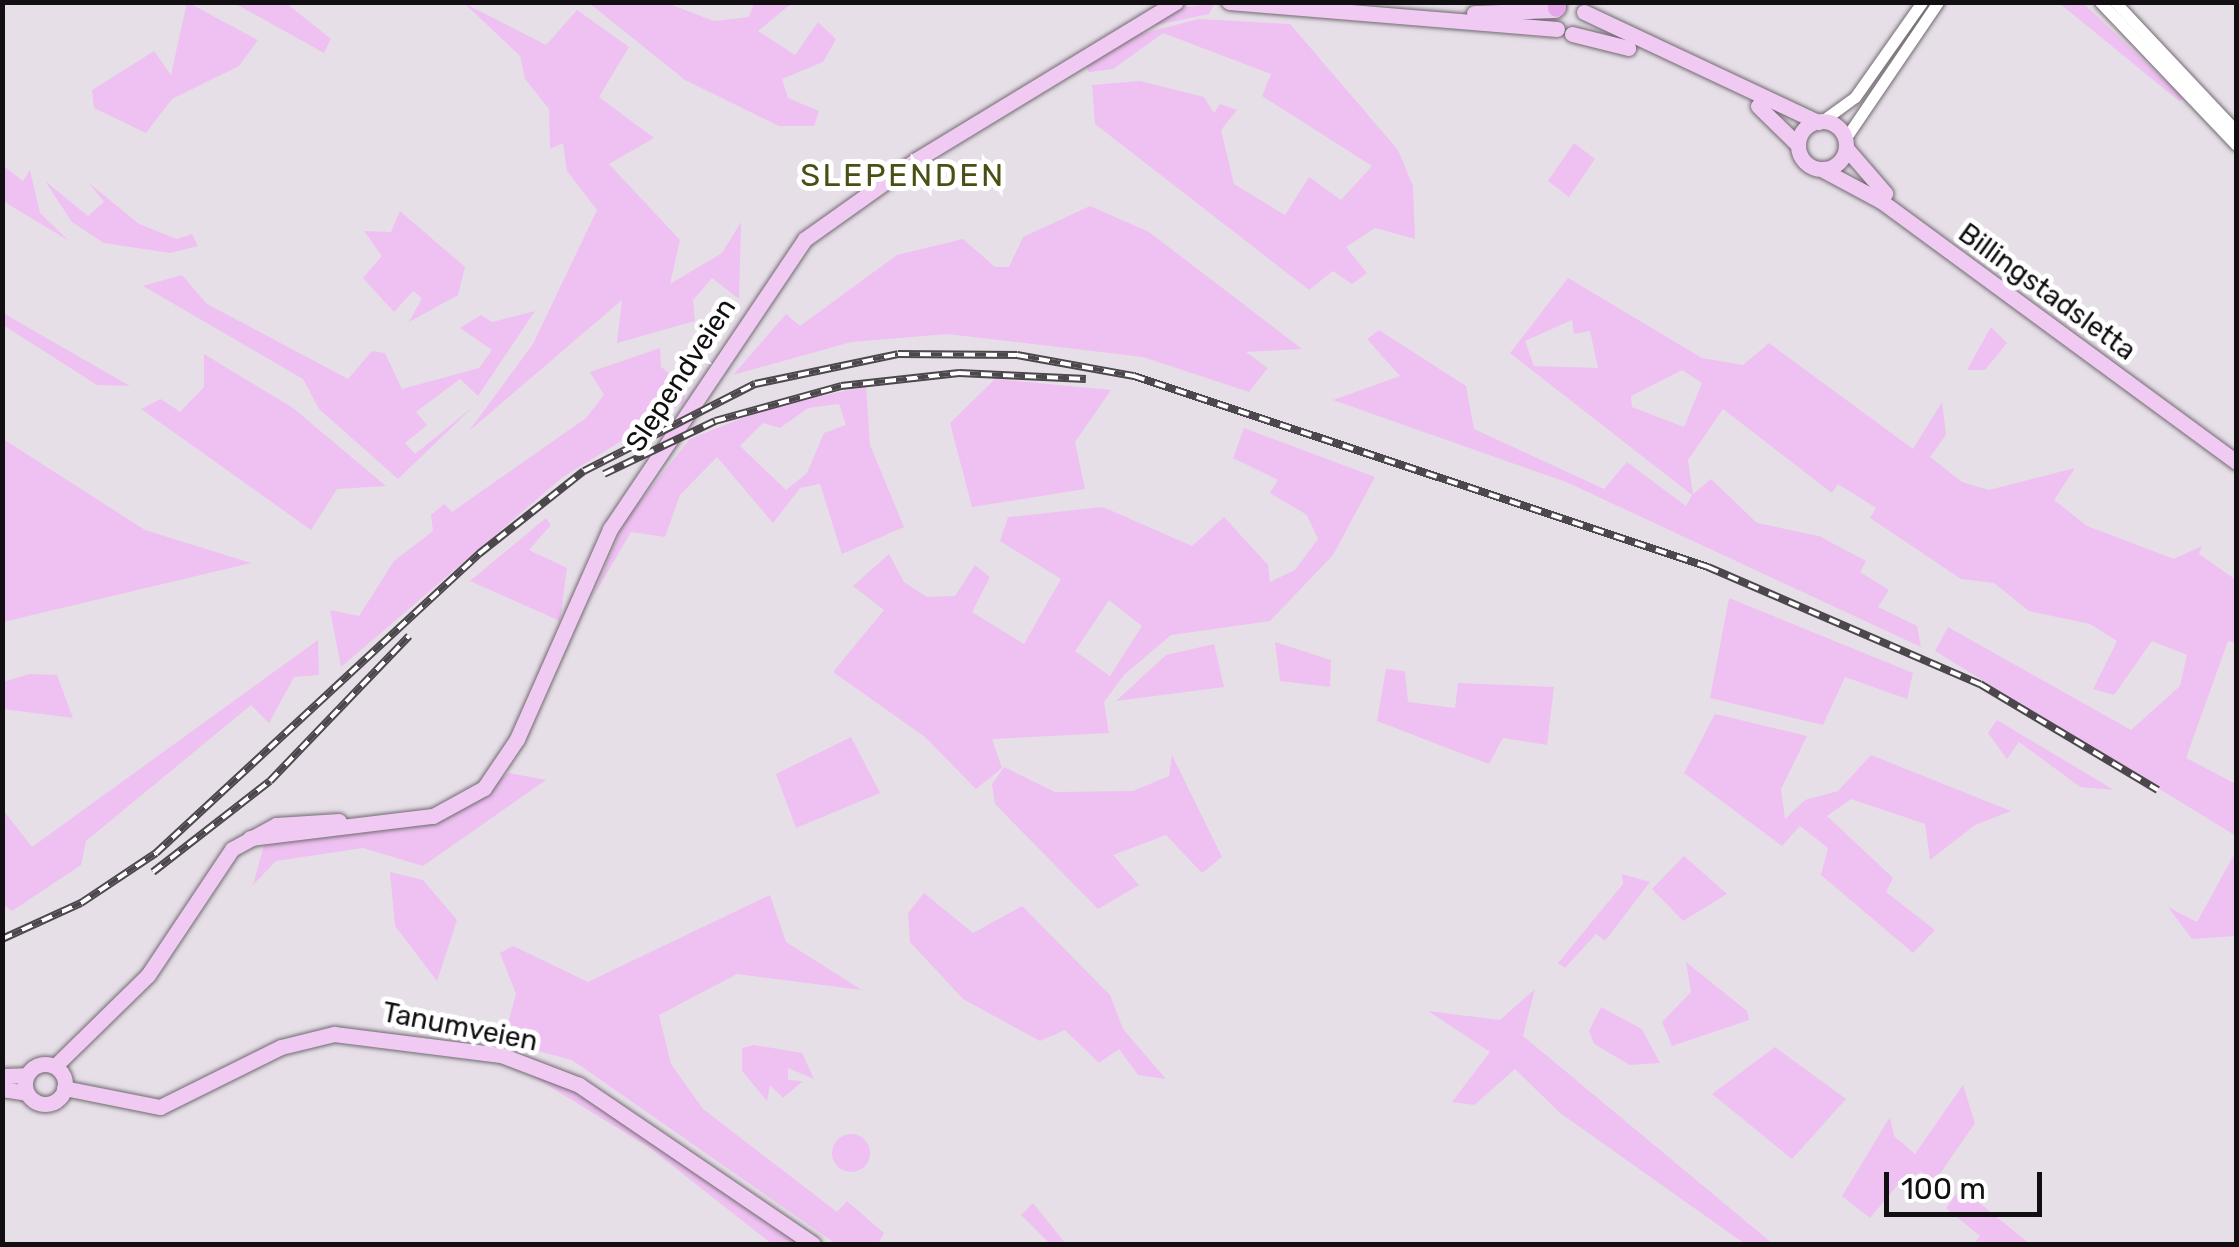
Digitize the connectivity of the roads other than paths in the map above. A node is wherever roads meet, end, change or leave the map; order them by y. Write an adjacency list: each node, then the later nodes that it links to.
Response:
1 (1152, 2): 10 (main road, Slependveien)
2 (1176, 2): 10 (main road, Slependveien)
3 (1229, 2): 11 (main road)
4 (1257, 2): 9 (main road)
5 (1922, 2): 12 (street)
6 (1938, 2): 14 (street)
7 (2100, 2): 16 (street)
8 (2116, 2): 13 (street)
9 (1565, 6): 11 (main road); 11 (main road); 12 (main road)
10 (1131, 24): 20 (main road, Slependveien)
11 (1565, 31): 15 (main road)
12 (1820, 121): 14 (main road, Billingstadsletta); 15 (main road)
13 (2236, 131)
14 (1846, 143): 17 (main road); 18 (main road, Billingstadsletta)
15 (1798, 145): 17 (main road, Billingstadsletta)
16 (2236, 145)
17 (1824, 170): 19 (main road, Billingstadsletta)
18 (2236, 452)
19 (2236, 462)
20 (55, 1066): 21 (main road); 23 (main road)
21 (26, 1075): 22 (main road); 25 (main road)
22 (2, 1076)
23 (64, 1088): 25 (main road, Tanumveien); 26 (main road, Tanumveien)
24 (2, 1089): 25 (main road)
25 (27, 1093)
26 (813, 1244)

